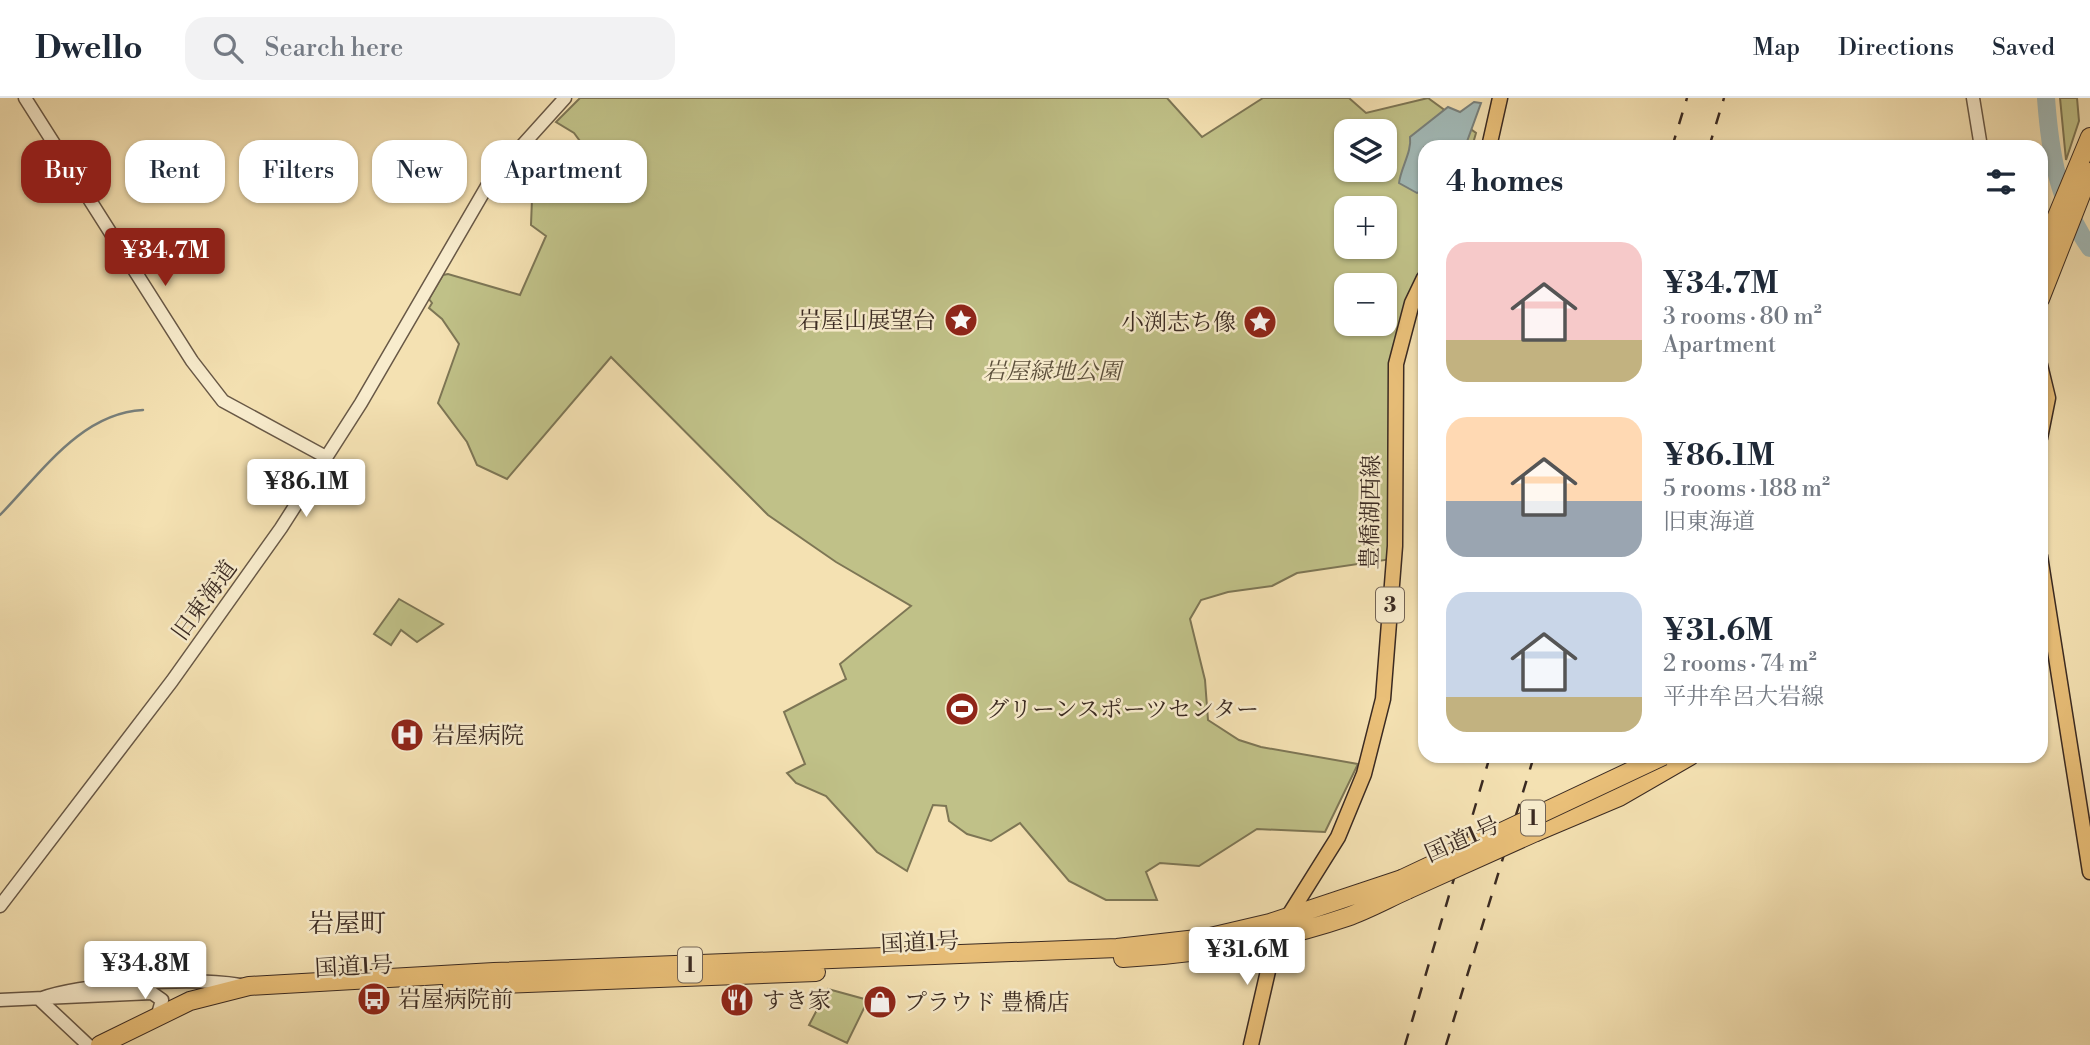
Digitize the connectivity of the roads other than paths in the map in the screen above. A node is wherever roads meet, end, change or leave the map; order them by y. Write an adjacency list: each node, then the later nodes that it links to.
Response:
1 (25, 98): 12 (street)
2 (565, 98): 12 (street, 旧東海道)
3 (1500, 98): 6 (main road)
4 (1973, 98): 7 (street)
5 (2090, 137): 9 (highway)
6 (1491, 140)
7 (1980, 140)
8 (2090, 172): 10 (highway)
9 (2048, 238)
10 (2048, 278)
11 (1418, 290): 19 (main road, 豊橋湖西線 / 3)
12 (326, 457): 18 (street, 旧東海道)
13 (2048, 607): 16 (main road)
14 (1649, 763): 17 (highway, 国道1号 / 1, bridge)
15 (1678, 763): 17 (highway, 国道1号 / 1, bridge)
16 (2090, 872)
17 (1404, 885): 19 (highway, 国道1号 / 1); 20 (highway, 国道1号 / 1)
18 (0, 906)
19 (1289, 916): 20 (main road, 豊橋湖西線 / 3); 21 (highway, 国道1号 / 1)
20 (1276, 936): 27 (highway, 国道1号 / 1); 28 (main road)
21 (249, 986): 22 (street); 24 (highway, 国道1号 / 1)
22 (39, 999): 23 (street); 24 (street); 25 (street)
23 (0, 1000)
24 (158, 1014): 26 (highway, 国道1号 / 1)
25 (88, 1045)
26 (100, 1045)
27 (122, 1045)
28 (1251, 1045)

